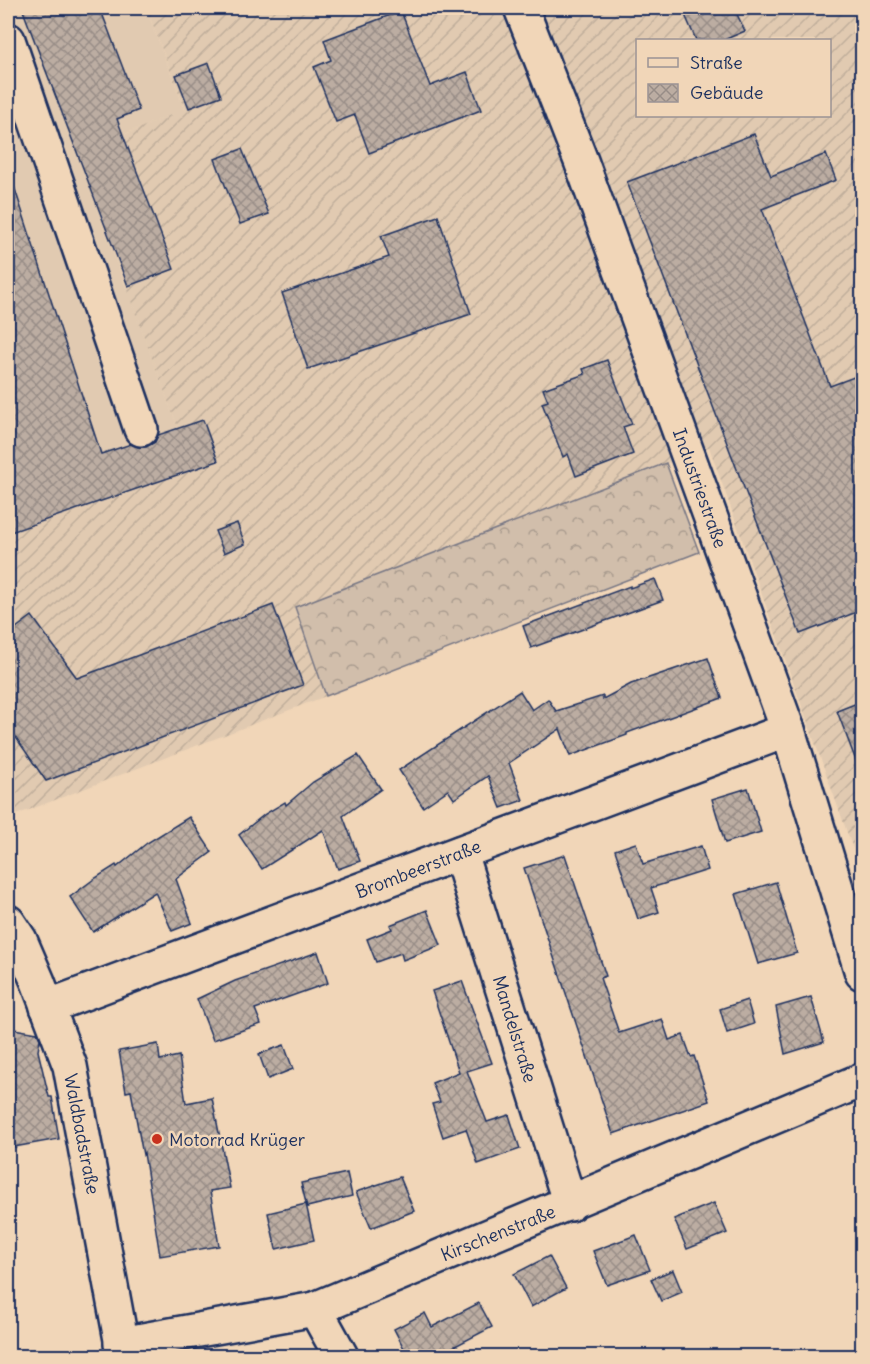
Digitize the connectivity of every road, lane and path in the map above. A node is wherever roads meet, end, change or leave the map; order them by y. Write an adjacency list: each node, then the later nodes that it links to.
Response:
1 (521, 8): 4 (street, Industriestraße)
2 (8, 40): 3 (street)
3 (141, 429)
4 (788, 730): 5 (street, Brombeerstraße); 7 (street, Industriestraße)
5 (460, 853): 8 (street, Brombeerstraße); 10 (street, Mandelstraße)
6 (12, 936): 8 (street, Waldbadstraße)
7 (862, 973)
8 (47, 1007): 12 (street, Waldbadstraße)
9 (862, 1080): 10 (street, Kirschenstraße)
10 (570, 1204): 11 (street, Kirschenstraße)
11 (315, 1309): 12 (street, Kirschenstraße); 13 (street)
12 (123, 1350)
13 (341, 1356)

